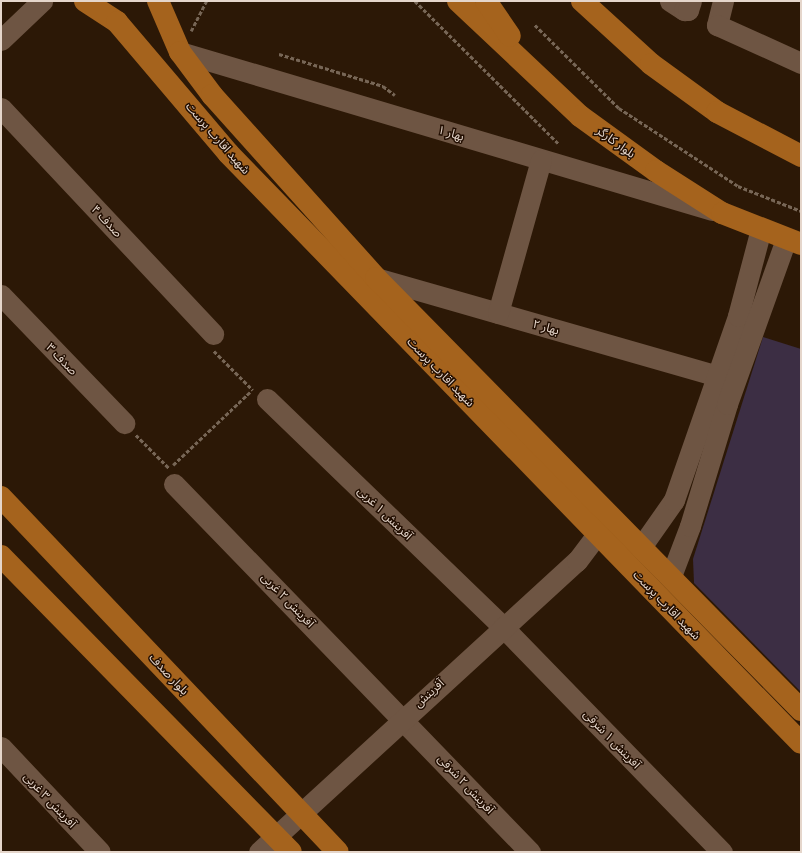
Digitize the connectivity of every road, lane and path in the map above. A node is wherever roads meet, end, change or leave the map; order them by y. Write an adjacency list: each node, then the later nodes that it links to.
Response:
1 (42, 1): 14 (street)
2 (84, 1): 12 (main road, شهید اقارب پرست)
3 (158, 1): 15 (main road, شهید اقارب پرست)
4 (206, 1): 15 (path)
5 (414, 1): 21 (path)
6 (458, 1): 18 (main road, بلوار کارگر)
7 (486, 1): 18 (main road)
8 (582, 1): 22 (main road)
9 (670, 1): 10 (street)
10 (691, 1)
11 (724, 1): 17 (street)
12 (112, 8): 37 (main road, شهید اقارب پرست)
13 (535, 25): 24 (path)
14 (1, 40)
15 (180, 52): 23 (street, بهار ۱); 28 (main road, شهید اقارب پرست)
16 (279, 54): 19 (path)
17 (801, 63)
18 (537, 74): 25 (main road, بلوار کارگر)
19 (400, 97)
20 (1, 108): 31 (street, صدف ۴)
21 (564, 149)
22 (801, 156)
23 (541, 160): 25 (street, بهار ۱); 30 (street)
24 (801, 211)
25 (722, 213): 26 (main road, بلوار کارگر)
26 (761, 228): 27 (main road, بلوار کارگر); 32 (street)
27 (794, 242): 40 (street)
28 (376, 278): 30 (street, بهار ۲); 38 (main road, شهید اقارب پرست)
29 (1, 295): 34 (street, صدف ۳)
30 (498, 313): 32 (street, بهار ۲)
31 (213, 334): 33 (path)
32 (717, 376): 38 (street)
33 (259, 395): 34 (path); 41 (street, آفرینش ۱ غربی)
34 (124, 423)
35 (174, 484): 43 (street, آفرینش ۲ غربی)
36 (1, 496): 46 (main road, بلوار صدف)
37 (598, 533): 41 (street, آفرینش); 44 (main road, شهید اقارب پرست)
38 (641, 547): 40 (main road, شهید اقارب پرست)
39 (1, 556): 47 (main road)
40 (671, 576): 42 (main road, شهید اقارب پرست)
41 (503, 627): 43 (street, آفرینش); 53 (street, آفرینش ۱ شرقی)
42 (801, 710)
43 (402, 716): 46 (street, آفرینش); 52 (street, آفرینش ۲ شرقی)
44 (801, 743)
45 (1, 747): 48 (street, آفرینش ۳ غربی)
46 (300, 813): 47 (street, آفرینش); 51 (main road, بلوار صدف)
47 (275, 836): 49 (street, آفرینش); 50 (main road)
48 (100, 852)
49 (258, 852)
50 (291, 852)
51 (338, 852)
52 (530, 852)
53 (722, 852)

